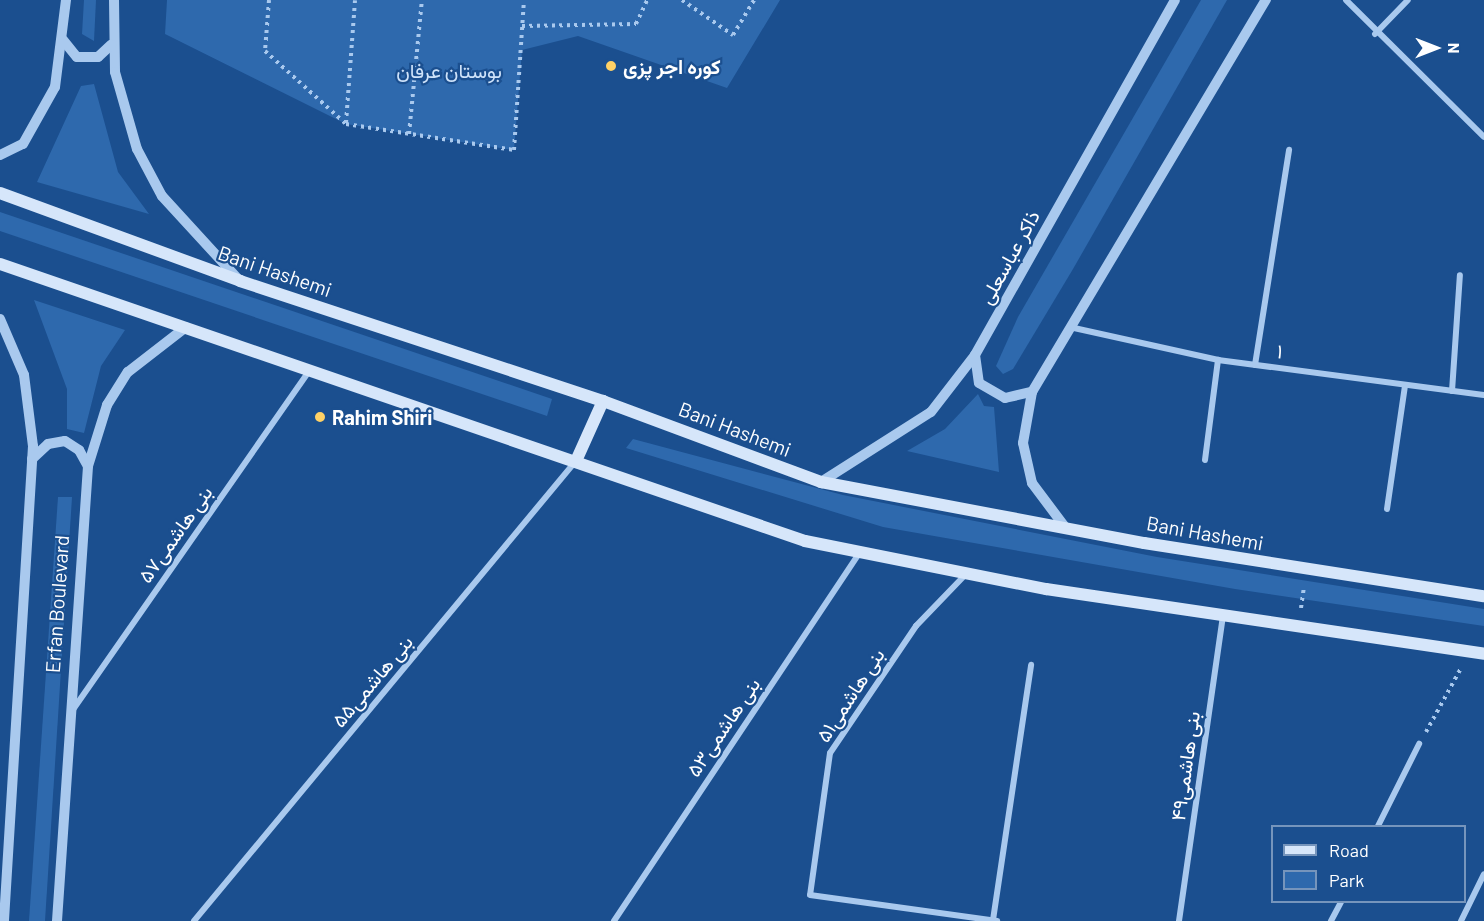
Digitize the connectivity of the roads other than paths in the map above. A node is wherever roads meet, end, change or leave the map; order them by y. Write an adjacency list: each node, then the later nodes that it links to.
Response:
1 (66, 0): 8 (street)
2 (114, 0): 9 (street)
3 (1175, 0): 20 (street, ذاکر عباسعلی)
4 (1266, 0): 19 (street)
5 (1346, 0): 7 (street)
6 (1408, 0): 7 (street)
7 (1375, 34): 10 (street)
8 (63, 40): 9 (street); 12 (street)
9 (111, 45): 16 (street)
10 (1484, 137)
11 (1288, 150): 22 (street)
12 (0, 155)
13 (0, 193): 16 (main road, Bani Hashemi)
14 (0, 264): 18 (main road)
15 (1460, 275): 25 (street)
16 (240, 281): 28 (main road, Bani Hashemi)
17 (0, 320): 29 (street, Erfan Boulevard)
18 (186, 327): 23 (main road); 32 (street, Erfan Boulevard)
19 (1074, 328): 21 (street, ۱); 26 (street)
20 (975, 355): 26 (street); 33 (street, ذاکر عباسعلی)
21 (1218, 360): 22 (street, ۱); 30 (street)
22 (1256, 365): 24 (street, ۱)
23 (311, 369): 31 (main road); 42 (street, بنی هاشمی۵۷)
24 (1405, 385): 25 (street, ۱); 34 (street)
25 (1452, 391): 27 (street, ۱)
26 (1032, 392): 35 (street)
27 (1484, 395)
28 (603, 400): 31 (main road); 33 (main road, Bani Hashemi)
29 (32, 459): 32 (street); 47 (street, Erfan Boulevard)
30 (1205, 459)
31 (576, 461): 36 (main road); 49 (street, بنی هاشمی۵۵)
32 (88, 466): 42 (street, Erfan Boulevard)
33 (821, 482): 35 (main road, Bani Hashemi)
34 (1387, 509)
35 (1065, 527): 38 (main road, Bani Hashemi)
36 (861, 552): 37 (main road); 50 (street, بنی هاشمی۵۳)
37 (967, 573): 39 (main road); 51 (street, بنی هاشمی۵۱)
38 (1484, 596)
39 (1223, 616): 40 (main road); 52 (street, بنی هاشمی۴۹)
40 (1484, 654)
41 (1031, 664): 51 (street)
42 (67, 719): 48 (street, Erfan Boulevard)
43 (1419, 744): 44 (street)
44 (1378, 825)
45 (1484, 874): 54 (street)
46 (1340, 903): 53 (street)
47 (4, 921)
48 (57, 921)
49 (194, 921)
50 (614, 921)
51 (995, 921)
52 (1179, 921)
53 (1331, 921)
54 (1461, 921)

